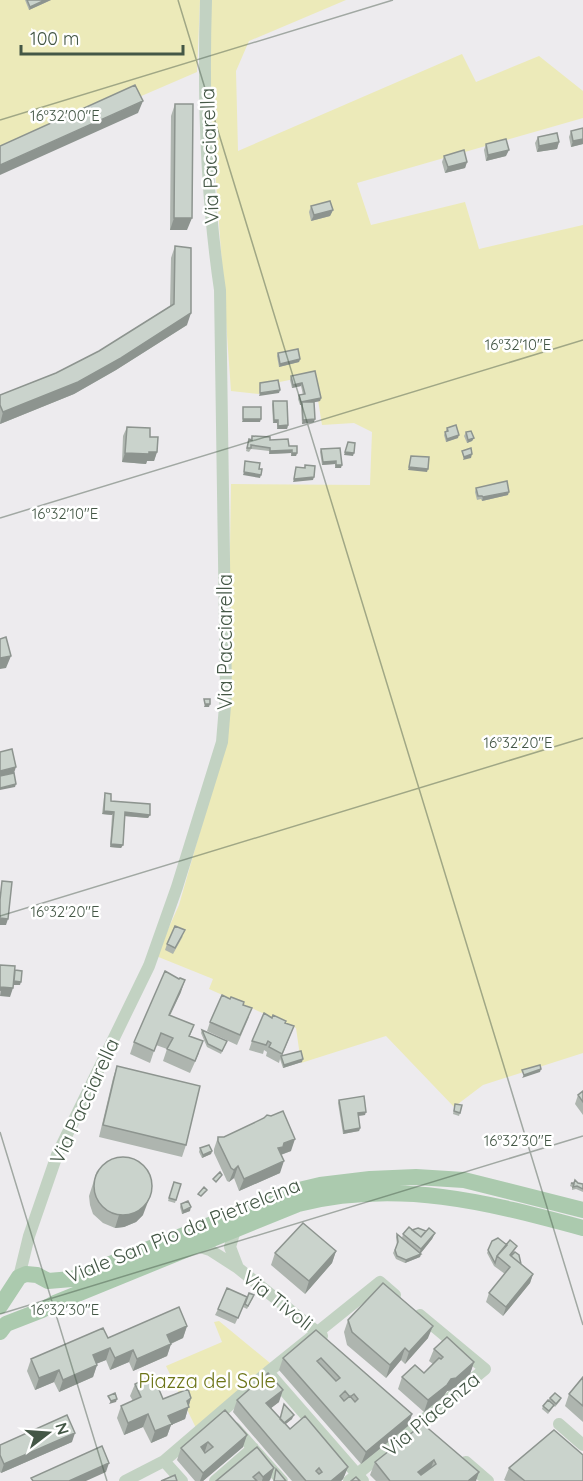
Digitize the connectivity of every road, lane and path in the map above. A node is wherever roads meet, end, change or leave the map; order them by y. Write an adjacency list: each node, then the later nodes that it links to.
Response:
1 (206, 0): 5 (street, Via Pacciarella)
2 (583, 1210): 9 (main road, Viale San Pio da Pietrelcina)
3 (583, 1228): 4 (main road, Viale San Pio da Pietrelcina)
4 (235, 1230): 6 (main road, Viale San Pio da Pietrelcina); 7 (street)
5 (27, 1246): 8 (street, Via Pacciarella); 9 (street)
6 (197, 1246): 7 (street, Via Tivoli); 11 (main road, Viale San Pio da Pietrelcina)
7 (238, 1268): 12 (street, Via Tivoli)
8 (19, 1277): 9 (main road, Viale San Pio da Pietrelcina); 10 (main road)
9 (43, 1278): 11 (main road)
10 (0, 1306)
11 (48, 1306): 13 (main road, Viale San Pio da Pietrelcina)
12 (317, 1331): 14 (street, Via Tivoli); 15 (street); 22 (street, Via Piacenza)
13 (0, 1332)
14 (335, 1347)
15 (268, 1372): 16 (street); 22 (street)
16 (222, 1412): 19 (street); 21 (street)
17 (559, 1424): 18 (street)
18 (583, 1445)
19 (253, 1448): 25 (street); 26 (street)
20 (454, 1451): 27 (street)
21 (164, 1461): 23 (street); 24 (street)
22 (356, 1479)
23 (125, 1481)
24 (182, 1481)
25 (215, 1481)
26 (282, 1481)
27 (487, 1481)

